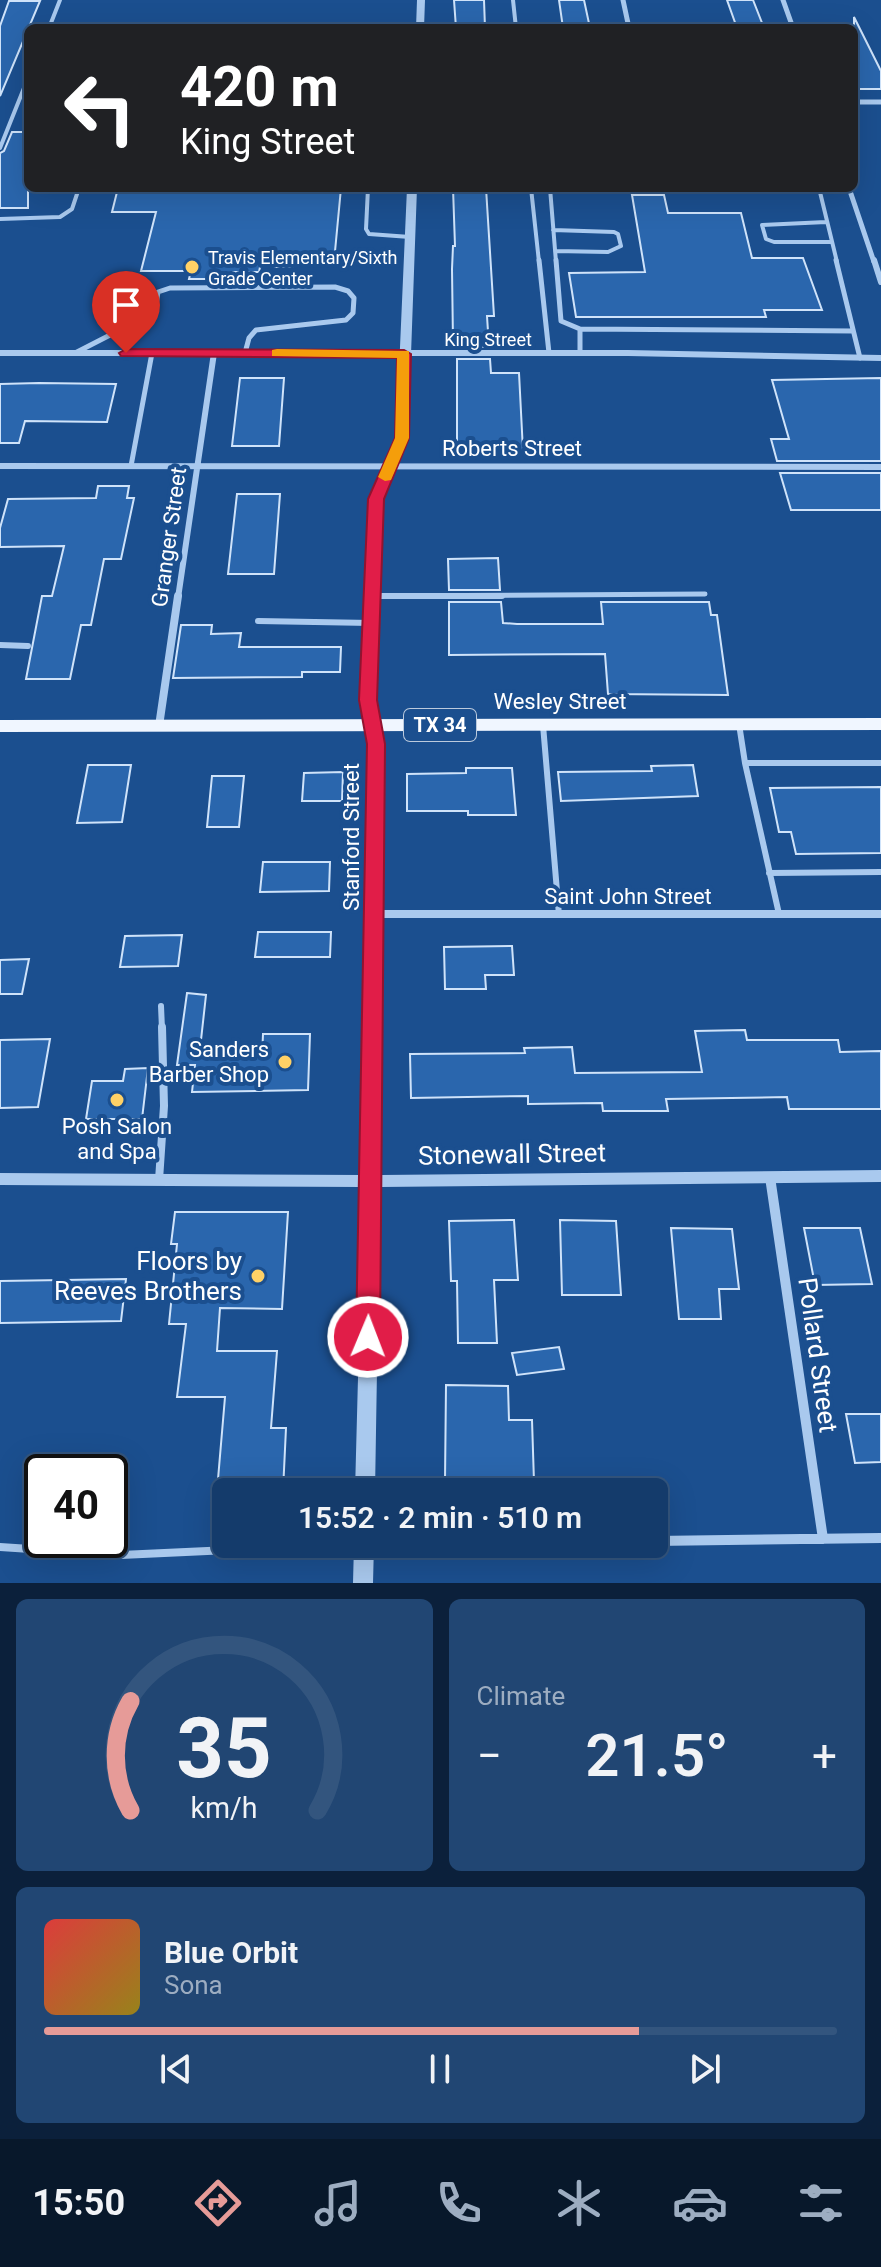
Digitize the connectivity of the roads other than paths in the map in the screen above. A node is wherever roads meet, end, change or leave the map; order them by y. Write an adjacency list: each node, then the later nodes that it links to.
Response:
1 (60, 0): 6 (lane)
2 (421, 0): 7 (street)
3 (513, 0): 8 (lane)
4 (623, 0): 9 (street)
5 (783, 0): 10 (street)
6 (51, 24)
7 (420, 24)
8 (516, 24)
9 (628, 24)
10 (792, 24)
11 (24, 88): 14 (lane)
12 (858, 102): 13 (street)
13 (881, 102)
14 (17, 106): 15 (lane); 16 (lane)
15 (24, 106)
16 (0, 148)
17 (78, 192): 24 (lane)
18 (368, 192): 27 (lane)
19 (412, 192): 27 (street, Stanford Street)
20 (531, 192): 38 (lane)
21 (550, 192): 26 (lane)
22 (820, 192): 25 (lane)
23 (850, 192): 30 (street)
24 (0, 219)
25 (826, 222): 28 (lane); 28 (lane)
26 (553, 230): 29 (lane); 29 (lane)
27 (410, 237): 40 (street, Stanford Street)
28 (831, 242): 32 (lane)
29 (555, 251): 31 (lane)
30 (881, 282)
31 (580, 329): 32 (lane); 39 (lane)
32 (853, 331): 41 (lane)
33 (0, 353): 34 (street, King Street)
34 (75, 353): 35 (street, King Street); 37 (lane)
35 (152, 353): 36 (street, King Street); 45 (lane)
36 (214, 353): 37 (street, King Street); 43 (street, Granger Street)
37 (245, 353): 40 (street, King Street)
38 (549, 353): 39 (street, King Street); 40 (street, King Street)
39 (580, 353): 41 (street, King Street)
40 (404, 354): 46 (street, Stanford Street)
41 (860, 358): 42 (street, King Street)
42 (881, 358)
43 (198, 465): 45 (street, Roberts Street); 46 (street, Roberts Street); 59 (street, Granger Street)
44 (0, 466): 45 (street, Roberts Street)
45 (131, 466)
46 (390, 466): 47 (street, Roberts Street); 49 (street, Stanford Street)
47 (881, 467)
48 (705, 594): 49 (lane)
49 (372, 596): 51 (street, Stanford Street)
50 (258, 621): 51 (lane)
51 (371, 623): 54 (street, Stanford Street)
52 (0, 645): 53 (lane)
53 (28, 646)
54 (373, 724): 57 (main road, Wesley Street / TX 34); 59 (main road, Wesley Street / TX 34); 64 (street, Stanford Street)
55 (739, 724): 56 (main road, Wesley Street / TX 34); 57 (main road, Wesley Street / TX 34); 60 (lane)
56 (881, 724)
57 (543, 725): 67 (lane)
58 (0, 726): 59 (main road, Wesley Street / TX 34)
59 (159, 726)
60 (745, 763): 61 (lane); 63 (lane)
61 (881, 763)
62 (881, 872): 63 (lane)
63 (769, 873): 65 (lane)
64 (375, 914): 67 (street, Saint John Street); 73 (street, Stanford Street)
65 (779, 914): 66 (street, Saint John Street); 67 (street, Saint John Street)
66 (881, 914)
67 (559, 915)
68 (161, 1006): 72 (lane)
69 (881, 1176): 70 (street, Stonewall Street)
70 (770, 1177): 73 (street, Stonewall Street); 76 (street, Pollard Street)
71 (0, 1179): 72 (street, Stonewall Street)
72 (159, 1180): 73 (street, Stonewall Street)
73 (372, 1181): 74 (street, Stanford Street)
74 (365, 1478)
75 (881, 1538): 76 (street)
76 (823, 1539): 77 (street)
77 (668, 1541)
78 (0, 1547): 79 (lane)
79 (212, 1551)
80 (364, 1558): 81 (street)
81 (363, 1583)

